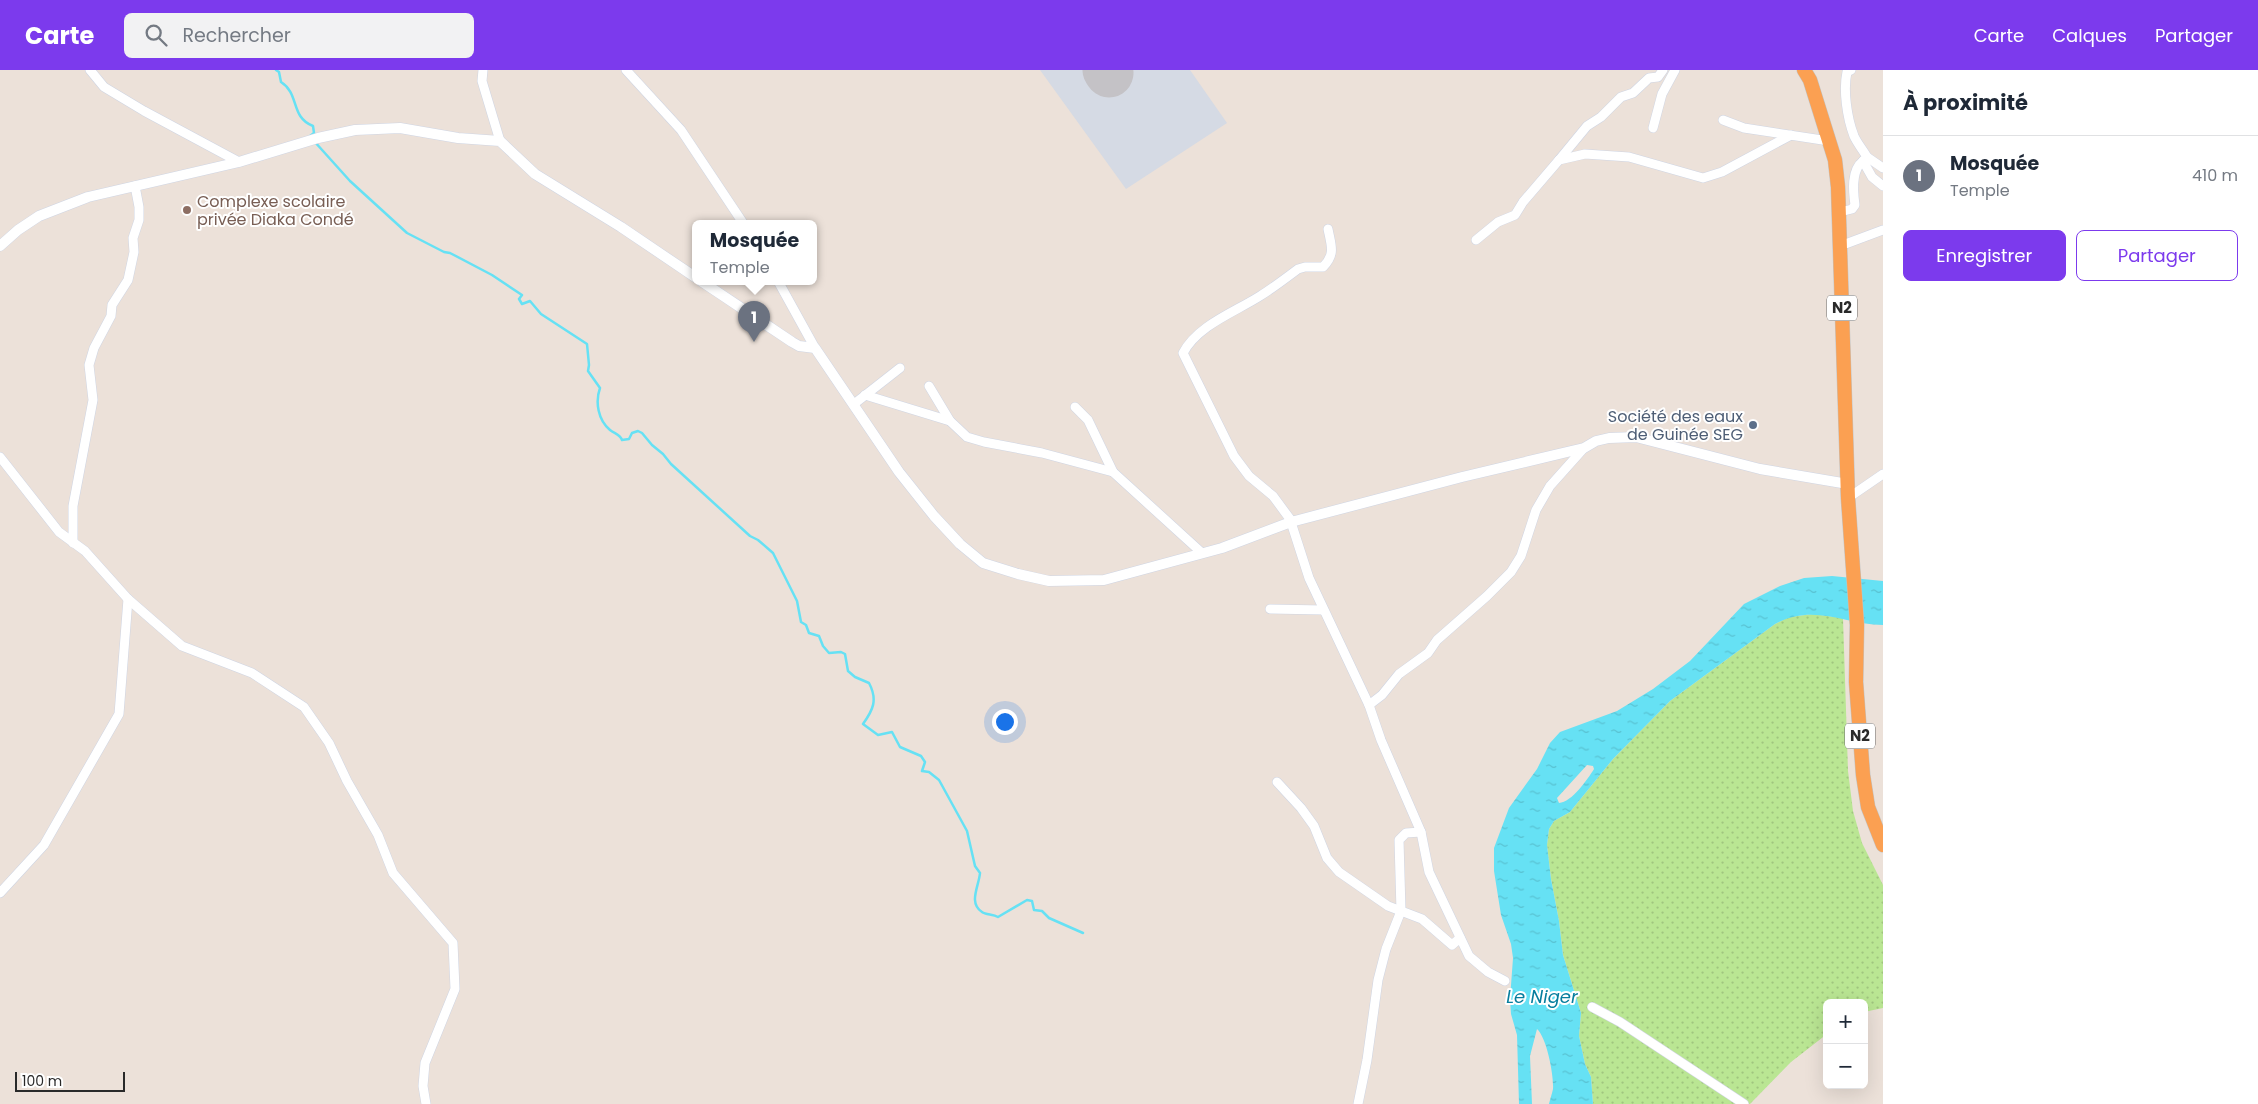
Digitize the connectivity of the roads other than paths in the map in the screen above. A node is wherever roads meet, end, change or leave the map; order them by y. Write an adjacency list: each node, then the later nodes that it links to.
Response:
1 (90, 70): 15 (street)
2 (483, 70): 11 (street)
3 (626, 70): 20 (street)
4 (1663, 70): 14 (street)
5 (1675, 70): 9 (street)
6 (1804, 70): 12 (highway, N2)
7 (1849, 71): 13 (street)
8 (1723, 120): 10 (street)
9 (1653, 128)
10 (1791, 135): 12 (street); 14 (street)
11 (500, 141): 15 (street); 26 (street)
12 (1829, 141): 19 (highway, N2)
13 (1865, 159): 16 (street); 18 (street); 19 (street)
14 (1559, 160): 23 (street)
15 (239, 162): 17 (street)
16 (1883, 168)
17 (135, 186): 24 (street); 42 (street)
18 (1883, 186)
19 (1840, 212): 25 (highway, N2)
20 (741, 220)
21 (1328, 229): 41 (street)
22 (1883, 230): 25 (street)
23 (1476, 240)
24 (0, 246)
25 (1840, 246): 40 (highway, N2)
26 (692, 275)
27 (707, 285): 29 (street)
28 (780, 285): 29 (street)
29 (815, 348): 33 (street)
30 (900, 368): 32 (street)
31 (929, 386): 35 (street)
32 (866, 395): 33 (street); 35 (street)
33 (854, 404): 43 (street)
34 (1075, 407): 38 (street)
35 (950, 421): 38 (street)
36 (1584, 448): 40 (street); 41 (street); 47 (street)
37 (0, 457): 42 (street)
38 (1113, 472): 43 (street)
39 (1883, 474): 40 (street)
40 (1848, 491): 50 (highway, N2)
41 (1291, 522): 43 (street); 46 (street)
42 (73, 543): 44 (street)
43 (1202, 553)
44 (128, 599): 51 (street); 57 (street)
45 (1270, 609): 46 (street)
46 (1323, 610): 47 (street)
47 (1369, 705): 49 (street)
48 (1277, 782): 52 (street)
49 (1421, 832): 52 (street); 53 (street)
50 (1883, 845)
51 (0, 893)
52 (1401, 911): 53 (street); 56 (street)
53 (1460, 938): 54 (street)
54 (1505, 981)
55 (1592, 1007): 60 (street)
56 (1361, 1088): 58 (street); 59 (street)
57 (426, 1104)
58 (1351, 1104)
59 (1358, 1104)
60 (1744, 1104)

